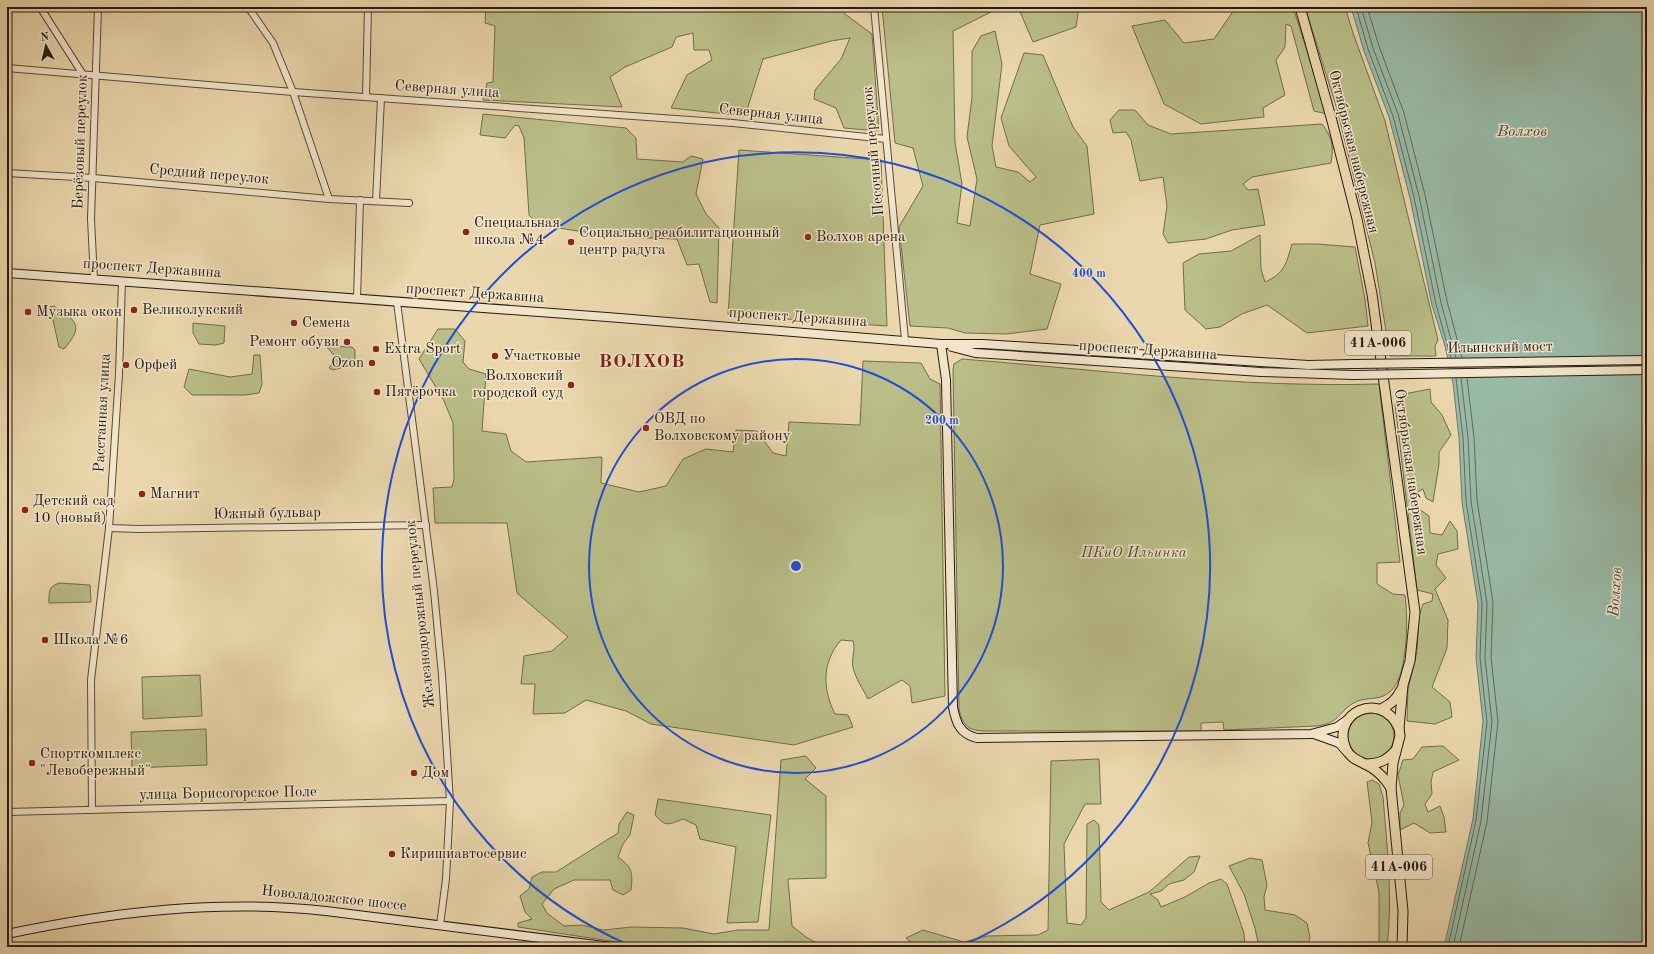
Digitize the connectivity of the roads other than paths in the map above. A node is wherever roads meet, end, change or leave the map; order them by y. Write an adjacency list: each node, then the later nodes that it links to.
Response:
1 (40, 7): 8 (street)
2 (98, 7): 9 (street, Берёзовый переулок)
3 (248, 7): 10 (street)
4 (368, 7): 11 (street)
5 (874, 7): 13 (street, Песочный переулок)
6 (1300, 7): 33 (main road, Октябрьская набережная / 41А-006)
7 (7, 68): 8 (street, Северная улица)
8 (82, 73): 9 (street, Северная улица)
9 (96, 76): 10 (street, Северная улица); 15 (street, Берёзовый переулок)
10 (293, 92): 11 (street, Северная улица); 16 (street)
11 (366, 97): 12 (street, Северная улица)
12 (381, 98): 13 (street, Северная улица); 18 (street)
13 (886, 139): 25 (street, Песочный переулок)
14 (7, 173): 15 (street, Средний переулок)
15 (93, 178): 16 (street, Средний переулок); 21 (street, Берёзовый переулок)
16 (329, 199): 17 (street, Средний переулок)
17 (360, 200): 18 (street, Средний переулок); 23 (street)
18 (376, 201): 19 (street, Средний переулок)
19 (409, 203)
20 (7, 273): 21 (main road, проспект Державина)
21 (94, 279): 22 (main road, проспект Державина)
22 (122, 281): 23 (main road, проспект Державина); 32 (street, Расстанная улица)
23 (357, 299): 24 (main road, проспект Державина)
24 (397, 302): 25 (main road, проспект Державина); 31 (street, Железнодорожный переулок)
25 (904, 340): 26 (main road, проспект Державина)
26 (941, 344): 28 (main road, проспект Державина); 30 (main road, проспект Державина); 37 (main road)
27 (1647, 360): 28 (main road, Ильинский мост, bridge)
28 (1354, 364)
29 (1647, 370): 30 (main road, Ильинский мост, bridge)
30 (1354, 375)
31 (426, 525): 32 (street, Южный бульвар); 42 (street, Железнодорожный переулок)
32 (109, 528): 43 (street, Расстанная улица)
33 (1403, 685): 34 (main road); 36 (main road, Октябрьская набережная / 41А-006)
34 (1381, 709): 35 (main road); 36 (main road)
35 (1347, 720): 37 (main road); 39 (main road)
36 (1399, 728): 38 (main road, Октябрьская набережная / 41А-006)
37 (1311, 734): 39 (main road)
38 (1396, 750): 40 (main road); 41 (main road, Октябрьская набережная / 41А-006)
39 (1353, 758): 40 (main road)
40 (1365, 764): 41 (main road)
41 (1391, 788): 48 (main road, Октябрьская набережная / 41А-006)
42 (450, 801): 43 (street, улица Борисогорское Поле); 45 (street, Железнодорожный переулок)
43 (92, 810): 44 (street, улица Борисогорское Поле)
44 (7, 812)
45 (440, 925): 46 (main road, Новоладожское шоссе); 47 (main road, Новоладожское шоссе)
46 (7, 934)
47 (612, 947)
48 (1402, 947)

